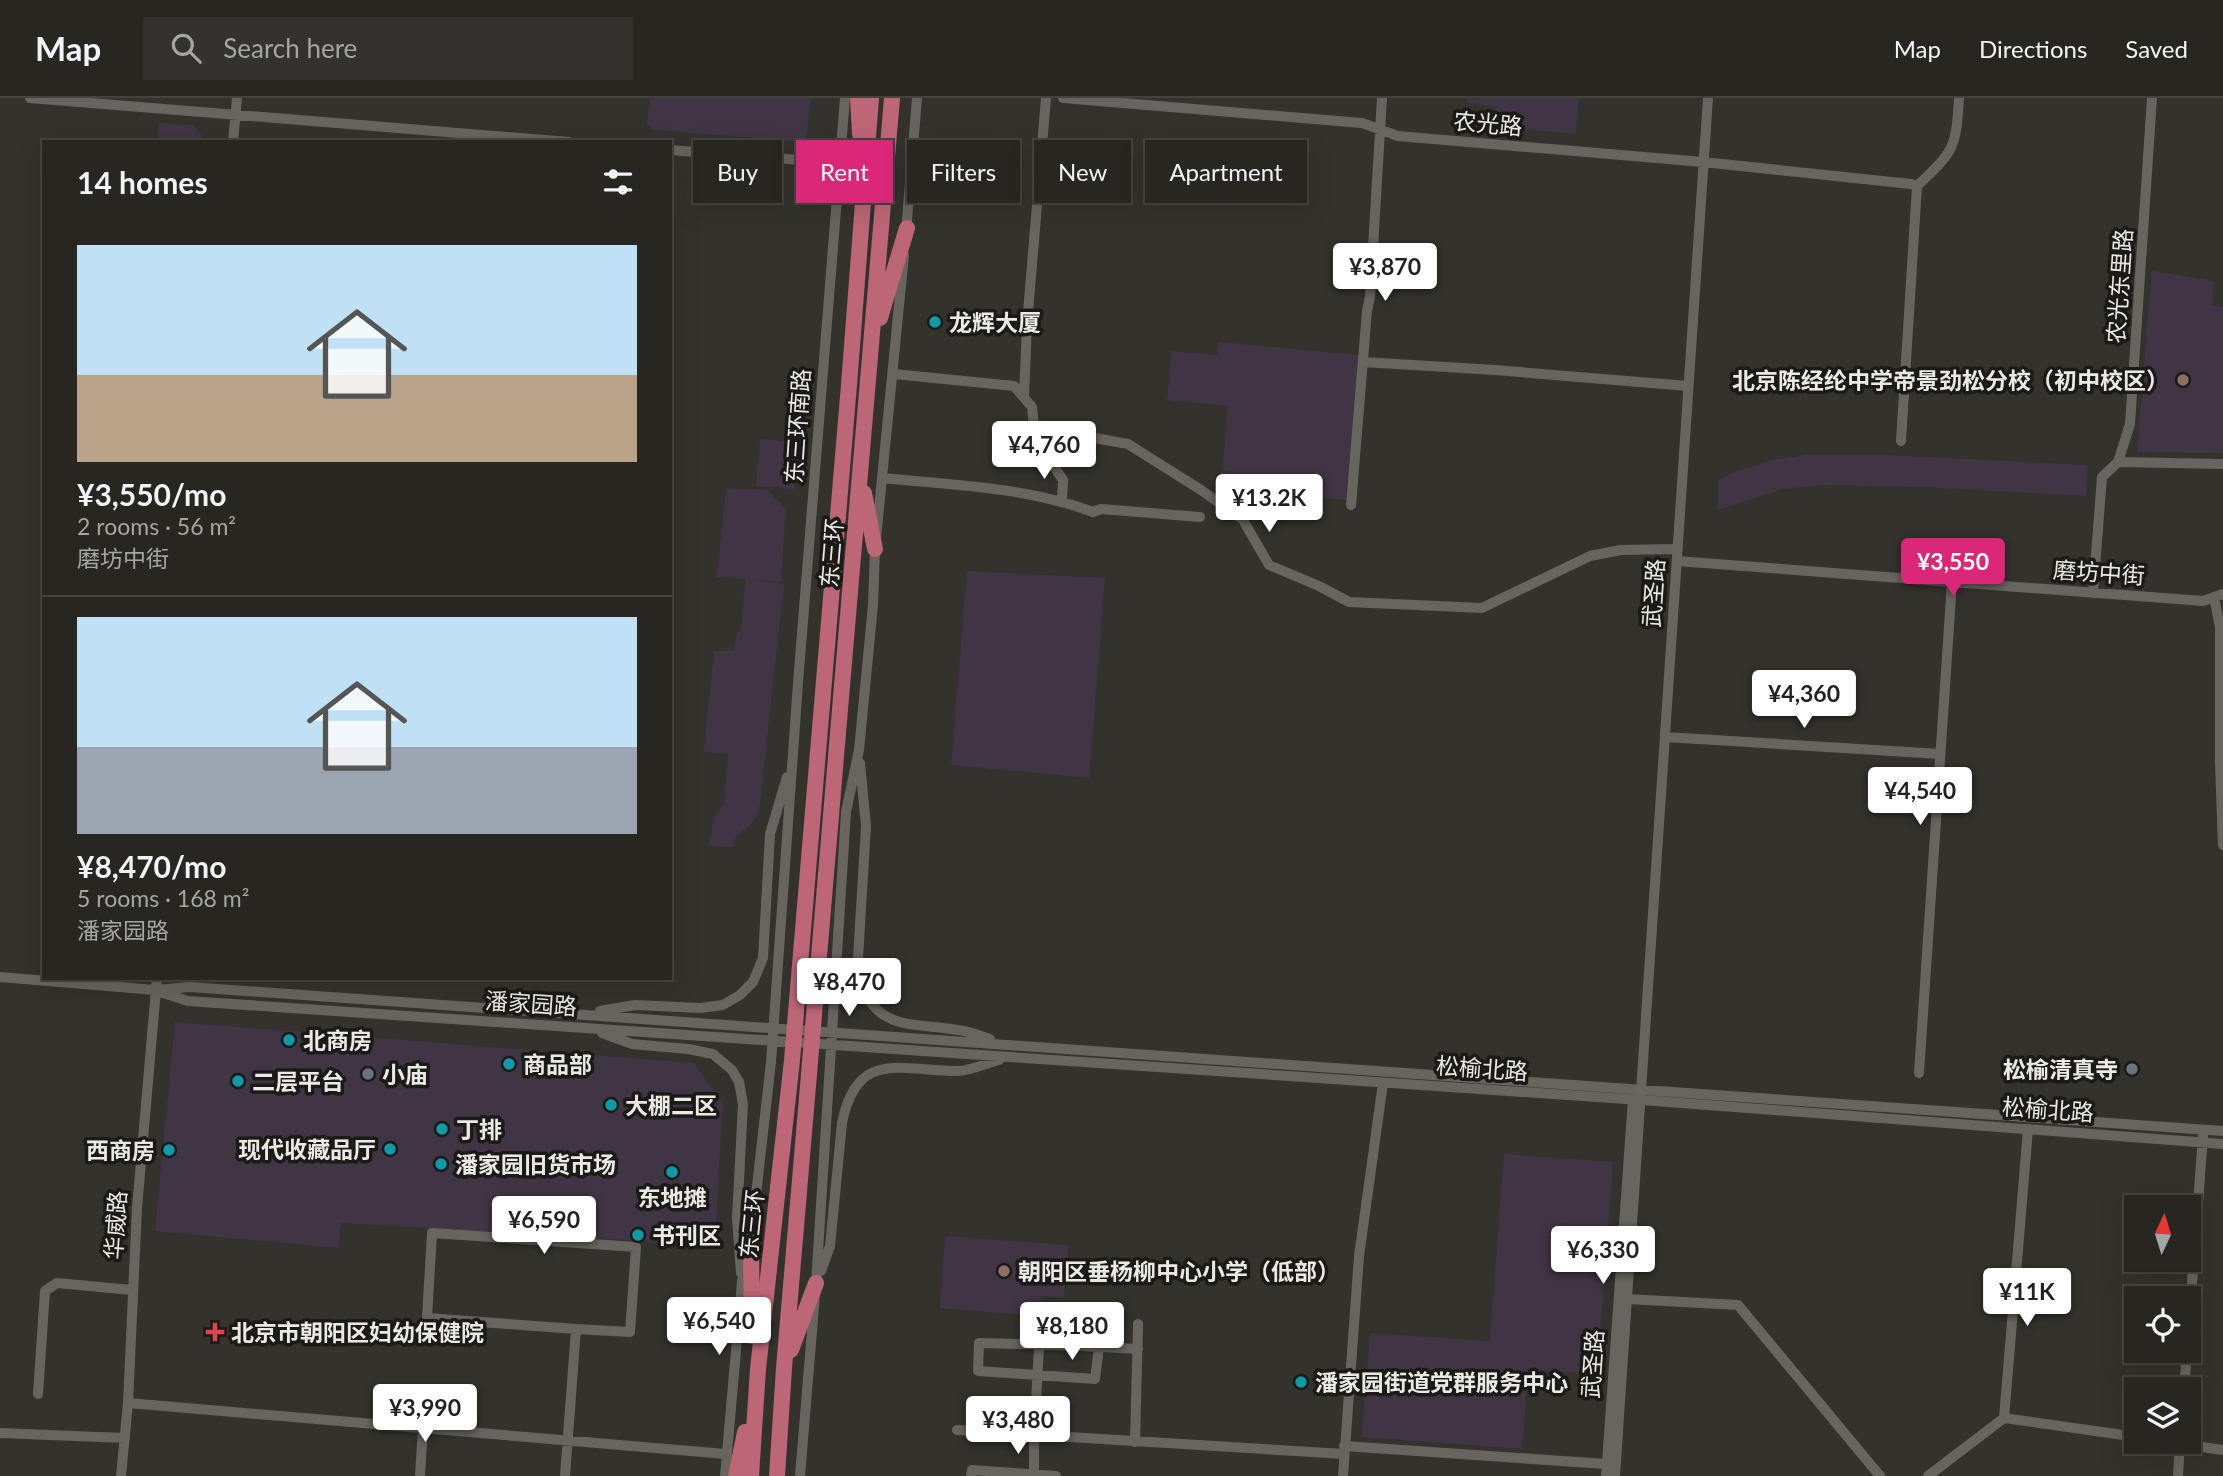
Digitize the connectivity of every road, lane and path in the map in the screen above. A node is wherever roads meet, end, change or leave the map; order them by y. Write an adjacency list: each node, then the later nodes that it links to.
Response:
1 (30, 98): 14 (street)
2 (237, 98): 14 (street)
3 (845, 98): 18 (street, 东三环南路)
4 (858, 98): 19 (highway)
5 (871, 98): 20 (highway, 东三环)
6 (892, 98): 28 (highway, 东三环)
7 (917, 98): 27 (street)
8 (1046, 98): 32 (street)
9 (1063, 98): 15 (street, 农光路)
10 (1382, 98): 15 (street)
11 (1708, 98): 23 (street, 武圣路)
12 (1959, 98): 24 (street)
13 (2152, 98): 35 (street, 农光东里路)
14 (236, 115): 16 (street); 17 (street)
15 (1380, 130): 23 (street, 农光路); 29 (street)
16 (233, 140)
17 (544, 140)
18 (841, 140)
19 (860, 140)
20 (867, 140)
21 (672, 150): 22 (street)
22 (796, 160)
23 (1703, 162): 24 (street, 农光路); 31 (street, 武圣路)
24 (1917, 186): 34 (street)
25 (836, 203): 50 (street, 东三环南路)
26 (862, 203): 82 (highway, 东三环)
27 (906, 228): 28 (highway); 30 (street)
28 (870, 351): 37 (highway, 东三环)
29 (1363, 362): 31 (street); 40 (street)
30 (894, 374): 32 (street); 38 (street)
31 (1688, 386): 43 (street, 武圣路)
32 (1024, 397): 33 (street)
33 (1034, 427): 39 (street); 43 (street, 磨坊中街)
34 (1901, 441)
35 (2118, 462): 36 (street); 45 (street, 农光东里路)
36 (2223, 464)
37 (861, 475): 42 (highway); 81 (highway, 东三环)
38 (883, 478): 39 (street); 42 (street)
39 (1062, 500): 41 (street)
40 (1351, 505)
41 (1200, 517)
42 (875, 549): 48 (street)
43 (1677, 555): 44 (street, 磨坊中街); 47 (street, 武圣路)
44 (1952, 582): 45 (street, 磨坊中街); 49 (street)
45 (2093, 593): 46 (street, 磨坊中街)
46 (2219, 595): 51 (street)
47 (1665, 737): 49 (street); 63 (street, 武圣路)
48 (859, 750): 59 (street); 71 (street)
49 (1940, 754): 61 (street)
50 (793, 757): 55 (street); 69 (street)
51 (2223, 845)
52 (0, 977): 54 (street, 潘家园路)
53 (157, 980): 54 (street, 华威路)
54 (155, 990): 55 (street, 潘家园路); 56 (street, 潘家园路); 73 (street, 华威路)
55 (581, 1015): 57 (street, 潘家园路)
56 (590, 1028): 58 (street, 潘家园路); 70 (street)
57 (850, 1034): 59 (street, 松榆北路)
58 (738, 1038): 60 (street, 松榆北路)
59 (1006, 1045): 63 (street, 松榆北路)
60 (1006, 1058): 62 (street, 松榆北路); 71 (street)
61 (1919, 1073)
62 (1384, 1083): 63 (street, 松榆北路); 98 (street)
63 (1638, 1097): 64 (street, 松榆北路); 65 (street, 松榆北路); 74 (street, 武圣路); 102 (street, 武圣路)
64 (2028, 1129): 67 (street, 松榆北路); 87 (street)
65 (2204, 1130): 66 (street, 松榆北路); 67 (street)
66 (2223, 1131)
67 (2203, 1142): 68 (street, 松榆北路); 72 (street)
68 (2223, 1144)
69 (751, 1244): 70 (street); 82 (highway)
70 (742, 1282): 100 (street)
71 (816, 1283): 81 (highway); 112 (street)
72 (2192, 1286)
73 (132, 1290): 84 (street); 85 (street, 华威路)
74 (1627, 1298): 117 (street, 武圣路); 118 (street)
75 (1138, 1324): 80 (street)
76 (576, 1329): 76 (street); 95 (street)
77 (1040, 1330): 78 (street)
78 (1040, 1345): 79 (street); 83 (street); 83 (street)
79 (1099, 1347): 80 (street); 83 (street)
80 (1138, 1349): 96 (street)
81 (784, 1368): 91 (highway, 东三环)
82 (758, 1369): 86 (highway, 东三环)
83 (1038, 1375): 92 (street)
84 (38, 1394)
85 (128, 1402): 88 (street); 94 (street, 华威路)
86 (755, 1404): 108 (highway); 109 (highway, 东三环)
87 (2004, 1418): 93 (street); 119 (street)
88 (424, 1428): 95 (street); 105 (street)
89 (957, 1430): 92 (street)
90 (0, 1433): 94 (street)
91 (780, 1433): 110 (highway, 东三环); 111 (highway)
92 (1034, 1435): 96 (street); 103 (street)
93 (2124, 1435)
94 (125, 1438): 104 (street, 华威路)
95 (568, 1441): 100 (street); 106 (street)
96 (1135, 1442): 98 (street)
97 (2201, 1446): 99 (street)
98 (1344, 1450): 102 (street); 115 (street)
99 (2223, 1450)
100 (726, 1454): 107 (street)
101 (2179, 1454): 120 (street)
102 (1606, 1464): 116 (street, 武圣路)
103 (1034, 1475): 113 (street); 114 (street)
104 (121, 1476)
105 (420, 1476)
106 (565, 1476)
107 (724, 1476)
108 (736, 1476)
109 (751, 1476)
110 (776, 1476)
111 (784, 1476)
112 (800, 1476)
113 (971, 1476)
114 (1056, 1476)
115 (1343, 1476)
116 (1606, 1476)
117 (1615, 1476)
118 (1881, 1476)
119 (1928, 1476)
120 (2178, 1476)

